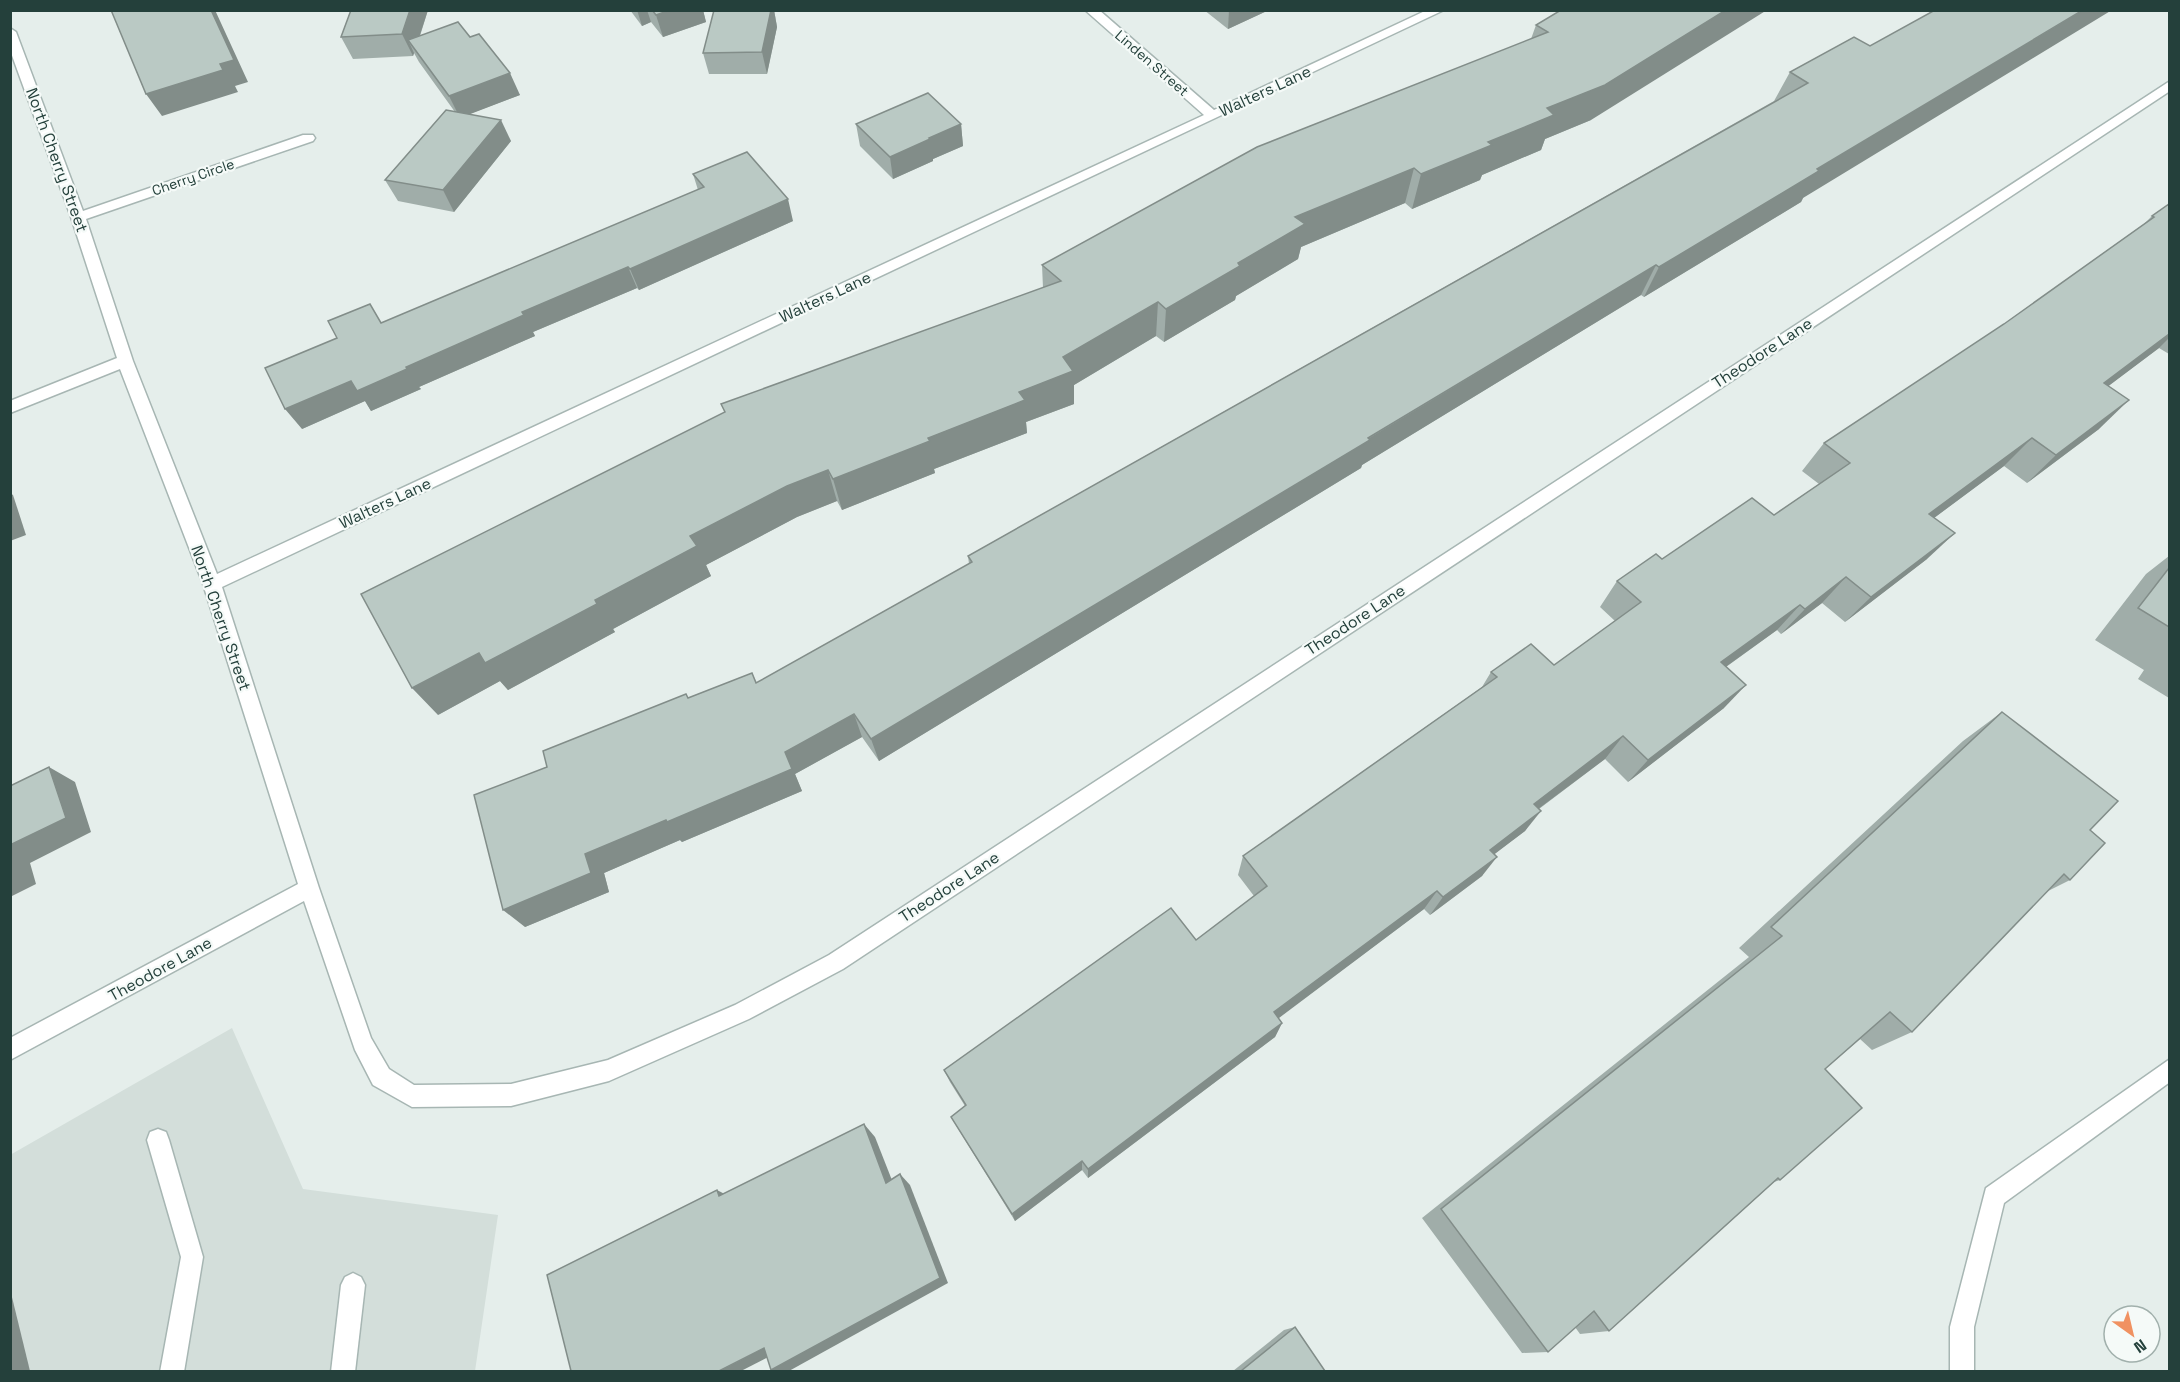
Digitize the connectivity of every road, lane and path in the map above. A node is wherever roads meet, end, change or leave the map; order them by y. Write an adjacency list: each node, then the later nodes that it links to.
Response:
1 (1091, 10): 5 (street, Linden Street)
2 (1438, 10): 5 (street, Walters Lane)
3 (10, 32): 7 (street, North Cherry Street)
4 (2169, 85): 14 (street, Theodore Lane)
5 (1213, 116): 10 (street, Walters Lane)
6 (308, 138): 7 (street, Cherry Circle)
7 (78, 217): 8 (street, North Cherry Street)
8 (125, 361): 9 (street); 10 (street, North Cherry Street)
9 (10, 407)
10 (212, 584): 11 (street, North Cherry Street)
11 (309, 888): 12 (street, Theodore Lane); 14 (street, North Cherry Street)
12 (10, 1050)
13 (2169, 1069): 19 (street)
14 (511, 1095)
15 (158, 1140): 17 (street)
16 (353, 1285): 18 (street)
17 (172, 1371)
18 (343, 1371)
19 (1962, 1371)

